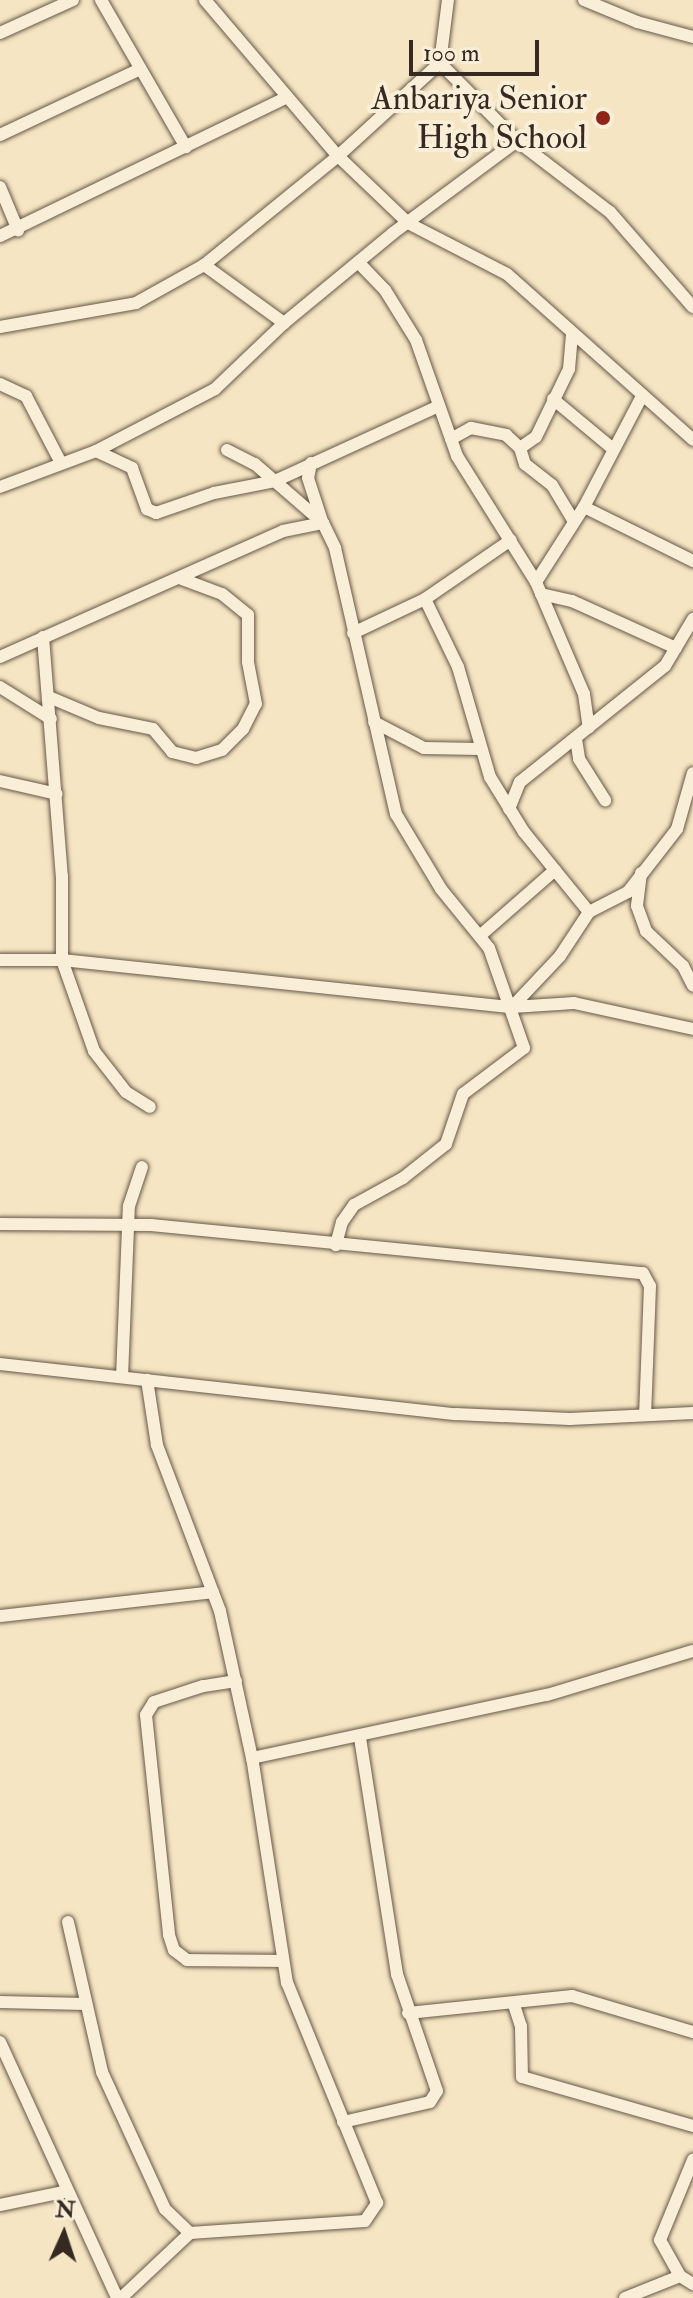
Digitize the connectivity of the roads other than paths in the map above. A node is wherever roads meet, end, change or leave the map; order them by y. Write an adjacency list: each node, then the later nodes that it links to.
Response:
1 (73, 0): 6 (street)
2 (101, 0): 9 (street)
3 (205, 0): 10 (street)
4 (448, 0): 8 (street)
5 (584, 0): 7 (street)
6 (0, 33)
7 (693, 37)
8 (440, 63): 12 (street); 14 (street)
9 (140, 69): 11 (street); 13 (street)
10 (287, 97): 13 (street); 14 (street)
11 (0, 135)
12 (517, 141): 16 (street); 21 (street)
13 (186, 147): 17 (street)
14 (338, 156): 16 (street); 20 (street)
15 (0, 187): 17 (street)
16 (408, 223): 19 (street); 24 (street)
17 (18, 230): 18 (street)
18 (0, 236)
19 (358, 262): 22 (street); 28 (street)
20 (204, 265): 22 (street); 23 (street)
21 (693, 307)
22 (284, 323): 34 (street)
23 (0, 327)
24 (572, 335): 26 (street); 27 (street)
25 (0, 384): 35 (street)
26 (641, 398): 30 (street); 32 (street)
27 (553, 399): 31 (street); 32 (street)
28 (437, 407): 29 (street); 36 (street)
29 (451, 439): 31 (street); 42 (street)
30 (693, 440)
31 (520, 448): 40 (street)
32 (613, 449): 39 (street)
33 (227, 450): 37 (street)
34 (96, 451): 35 (street); 37 (street)
35 (60, 461): 38 (street)
36 (311, 463): 37 (street); 41 (street)
37 (275, 481): 41 (street)
38 (0, 487)
39 (584, 507): 40 (street); 43 (street)
40 (573, 520): 45 (street)
41 (323, 523): 44 (street); 48 (street)
42 (511, 540): 45 (street); 46 (street)
43 (693, 561)
44 (179, 578): 49 (street); 53 (street)
45 (538, 588): 50 (street); 56 (street)
46 (425, 599): 48 (street); 58 (street)
47 (693, 619): 50 (street)
48 (353, 633): 55 (street)
49 (43, 637): 51 (street); 53 (street)
50 (676, 648): 56 (street)
51 (0, 657)
52 (0, 687): 54 (street)
53 (49, 697): 54 (street)
54 (51, 719): 61 (street)
55 (374, 722): 58 (street); 67 (street)
56 (589, 728): 57 (street)
57 (576, 739): 62 (street); 63 (street)
58 (480, 749): 63 (street)
59 (693, 773): 64 (street)
60 (0, 781): 61 (street)
61 (57, 794): 69 (street)
62 (605, 800)
63 (509, 809): 65 (street)
64 (642, 869): 66 (street); 70 (street)
65 (555, 870): 66 (street); 67 (street)
66 (589, 912): 71 (street)
67 (482, 934): 71 (street)
68 (0, 960): 69 (street)
69 (62, 960): 71 (street); 73 (street)
70 (693, 986)
71 (512, 1007): 72 (street); 77 (street)
72 (693, 1029)
73 (150, 1107)
74 (142, 1167): 76 (street)
75 (0, 1224): 76 (street)
76 (129, 1224): 77 (street); 79 (street)
77 (336, 1245): 82 (street)
78 (0, 1364): 79 (street)
79 (122, 1377): 80 (street)
80 (147, 1380): 82 (street); 83 (street)
81 (693, 1413): 82 (street)
82 (645, 1414)
83 (213, 1592): 84 (street); 86 (street)
84 (0, 1616)
85 (693, 1651): 87 (street)
86 (236, 1681): 88 (street); 90 (street)
87 (360, 1737): 88 (street); 94 (street)
88 (252, 1758): 90 (street)
89 (68, 1922): 92 (street)
90 (283, 1961): 97 (street)
91 (0, 2002): 92 (street)
92 (85, 2004): 102 (street)
93 (514, 2005): 94 (street); 95 (street); 98 (street)
94 (408, 2013): 97 (street)
95 (693, 2032)
96 (0, 2042): 100 (street)
97 (343, 2122): 102 (street)
98 (693, 2126)
99 (693, 2160): 103 (street)
100 (68, 2191): 101 (street); 105 (street)
101 (0, 2205)
102 (190, 2233): 105 (street)
103 (680, 2276): 104 (street); 106 (street)
104 (693, 2284)
105 (119, 2298)
106 (625, 2298)

